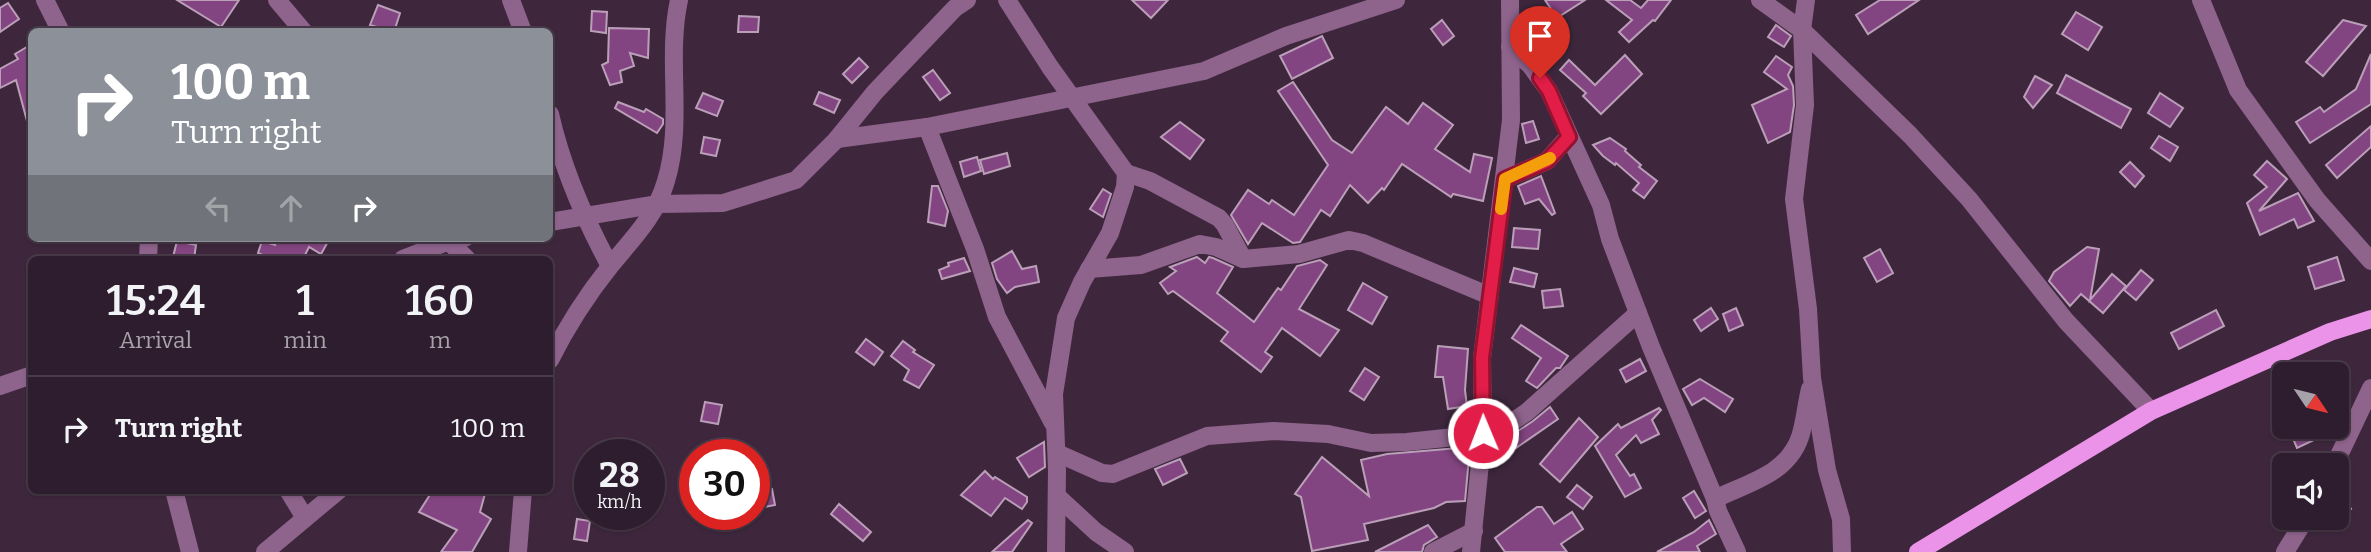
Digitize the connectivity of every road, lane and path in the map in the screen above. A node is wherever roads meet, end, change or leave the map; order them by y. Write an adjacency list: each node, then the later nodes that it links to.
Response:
1 (45, 0): 12 (street)
2 (277, 0): 13 (street)
3 (511, 0): 14 (street)
4 (678, 0): 26 (street)
5 (967, 0): 21 (street)
6 (1007, 0): 17 (street)
7 (1396, 0): 17 (street)
8 (1510, 0): 16 (street)
9 (1760, 0): 15 (street)
10 (1806, 0): 15 (street)
11 (2201, 0): 32 (street)
12 (59, 28)
13 (301, 28)
14 (522, 28)
15 (1802, 30): 42 (street); 45 (street)
16 (1510, 47): 20 (street); 25 (street)
17 (1071, 98): 19 (street); 24 (street)
18 (553, 127): 27 (street)
19 (927, 127): 21 (street); 46 (street)
20 (1569, 137): 22 (street); 23 (street)
21 (837, 139): 26 (street)
22 (1547, 161): 23 (street); 25 (street)
23 (1582, 166): 36 (street)
24 (1126, 173): 31 (street); 34 (street)
25 (1505, 179): 35 (street)
26 (658, 204): 27 (street); 33 (street)
27 (584, 215): 28 (street); 33 (street)
28 (553, 221)
29 (446, 242): 30 (street)
30 (410, 256)
31 (1242, 259): 34 (street); 35 (street)
32 (2371, 261)
33 (610, 266): 38 (street)
34 (1089, 269): 46 (street)
35 (1490, 296): 47 (street)
36 (1638, 313): 47 (street); 55 (street)
37 (2371, 319): 45 (main road)
38 (568, 324): 39 (street); 40 (street)
39 (553, 334)
40 (553, 354)
41 (28, 377): 43 (street)
42 (1812, 379): 55 (street); 67 (street)
43 (0, 386)
44 (2371, 388): 49 (street)
45 (2151, 411): 68 (main road)
46 (1055, 426): 48 (street)
47 (1483, 433): 48 (street); 58 (street)
48 (1057, 453): 54 (street)
49 (2340, 453)
50 (175, 494): 59 (street)
51 (290, 494): 56 (street)
52 (334, 494): 56 (street)
53 (523, 494): 61 (street)
54 (1057, 496): 62 (street); 63 (street)
55 (1715, 499): 66 (street)
56 (305, 518): 60 (street)
57 (2299, 530): 69 (street)
58 (1474, 531): 64 (street); 65 (street)
59 (190, 552)
60 (265, 552)
61 (518, 552)
62 (1056, 552)
63 (1125, 552)
64 (1433, 552)
65 (1471, 552)
66 (1737, 552)
67 (1842, 552)
68 (1918, 552)
69 (2285, 552)

